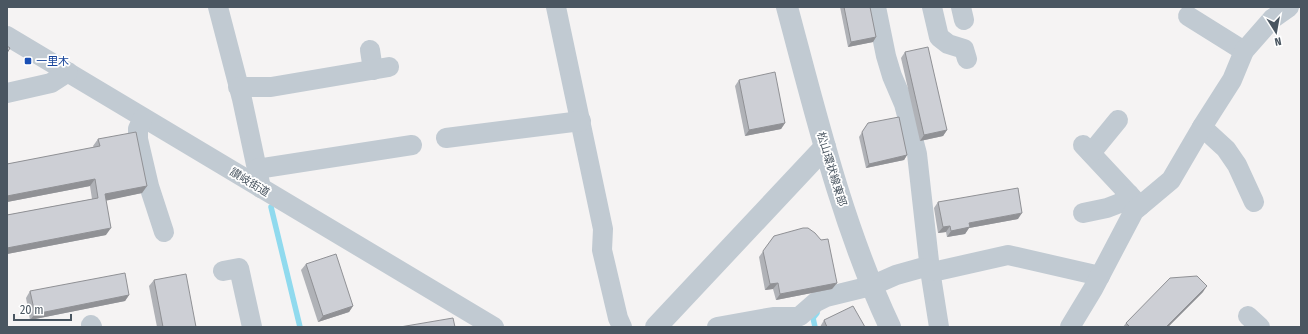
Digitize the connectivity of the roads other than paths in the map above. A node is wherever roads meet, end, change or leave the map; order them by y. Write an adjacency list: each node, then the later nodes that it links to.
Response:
1 (218, 7): 13 (street)
2 (556, 7): 17 (street)
3 (787, 7): 21 (street, 松山環状線東部)
4 (876, 7): 28 (street)
5 (932, 7): 10 (street)
6 (1288, 7): 9 (street)
7 (1188, 16): 9 (street)
8 (7, 36): 12 (street, 讃岐街道)
9 (1244, 51): 18 (street)
10 (967, 59)
11 (377, 62): 13 (street)
12 (68, 72): 14 (street); 15 (street, 讃岐街道)
13 (238, 87): 22 (street)
14 (7, 93)
15 (143, 118): 23 (street, 讃岐街道); 27 (street)
16 (1118, 120): 24 (street)
17 (581, 121): 19 (street); 35 (street)
18 (1202, 127): 24 (street); 25 (street)
19 (446, 138)
20 (412, 144): 22 (street)
21 (825, 147): 31 (street, 松山環状線東部); 32 (street)
22 (257, 169): 23 (street)
23 (261, 188): 34 (street, 讃岐街道)
24 (1135, 200): 26 (street); 30 (street)
25 (1254, 202)
26 (1082, 213)
27 (164, 232)
28 (930, 270): 30 (street); 31 (street); 38 (street)
29 (223, 271): 33 (street)
30 (1100, 276): 39 (street)
31 (871, 286): 36 (street); 37 (street, 松山環状線東部)
32 (661, 325)
33 (252, 327)
34 (494, 327)
35 (622, 327)
36 (717, 327)
37 (890, 327)
38 (939, 327)
39 (1070, 327)

